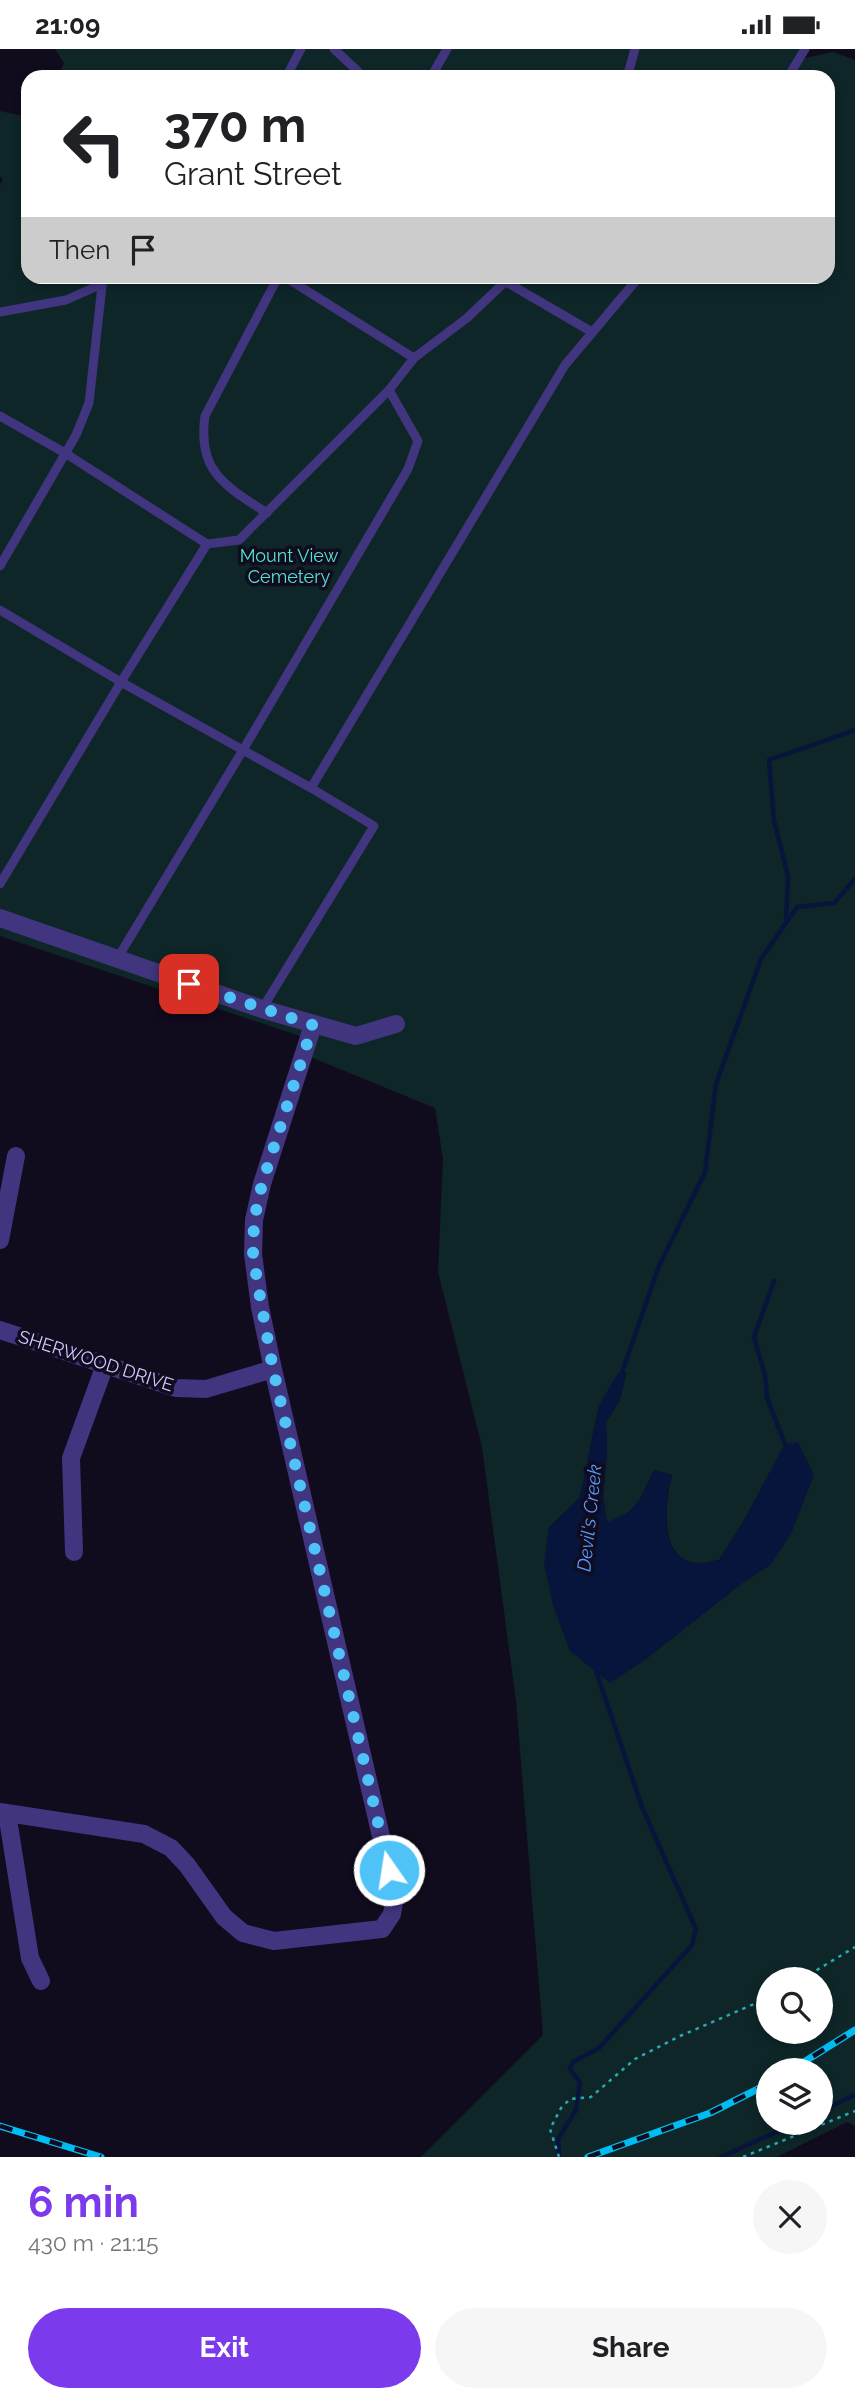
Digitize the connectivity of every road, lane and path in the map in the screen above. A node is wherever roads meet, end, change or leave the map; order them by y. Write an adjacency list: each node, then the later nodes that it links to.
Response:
1 (301, 49): 6 (lane)
2 (334, 49): 7 (lane)
3 (447, 49): 8 (lane)
4 (635, 49): 9 (lane)
5 (805, 49): 10 (lane)
6 (290, 70)
7 (356, 70)
8 (435, 70)
9 (629, 70)
10 (792, 70)
11 (95, 284): 18 (lane)
12 (102, 284): 23 (lane)
13 (274, 284): 24 (lane)
14 (296, 284): 20 (lane)
15 (503, 284): 20 (lane)
16 (516, 284): 19 (lane)
17 (633, 284): 19 (lane)
18 (0, 312)
19 (592, 332): 30 (lane)
20 (414, 358): 21 (lane)
21 (389, 390): 24 (lane); 29 (lane)
22 (0, 416): 23 (lane)
23 (65, 453): 25 (lane); 26 (lane)
24 (267, 513): 25 (lane)
25 (207, 544): 28 (lane)
26 (0, 566)
27 (0, 610): 28 (lane)
28 (121, 682): 29 (lane); 31 (lane)
29 (243, 750): 30 (lane); 33 (lane)
30 (311, 788): 34 (lane)
31 (0, 884)
32 (0, 918): 33 (street)
33 (117, 959): 34 (street)
34 (262, 1009): 36 (street)
35 (396, 1024): 36 (street)
36 (313, 1025): 41 (street)
37 (16, 1156): 38 (street)
38 (0, 1240)
39 (0, 1330): 40 (street, SHERWOOD DRIVE)
40 (105, 1365): 41 (street, SHERWOOD DRIVE); 42 (street)
41 (273, 1369): 43 (street)
42 (74, 1552)
43 (3, 1813): 46 (street)
44 (855, 1947): 45 (path)
45 (822, 1967)
46 (41, 1981)
47 (756, 2003): 49 (path)
48 (855, 2111): 50 (path)
49 (558, 2157)
50 (743, 2157)

